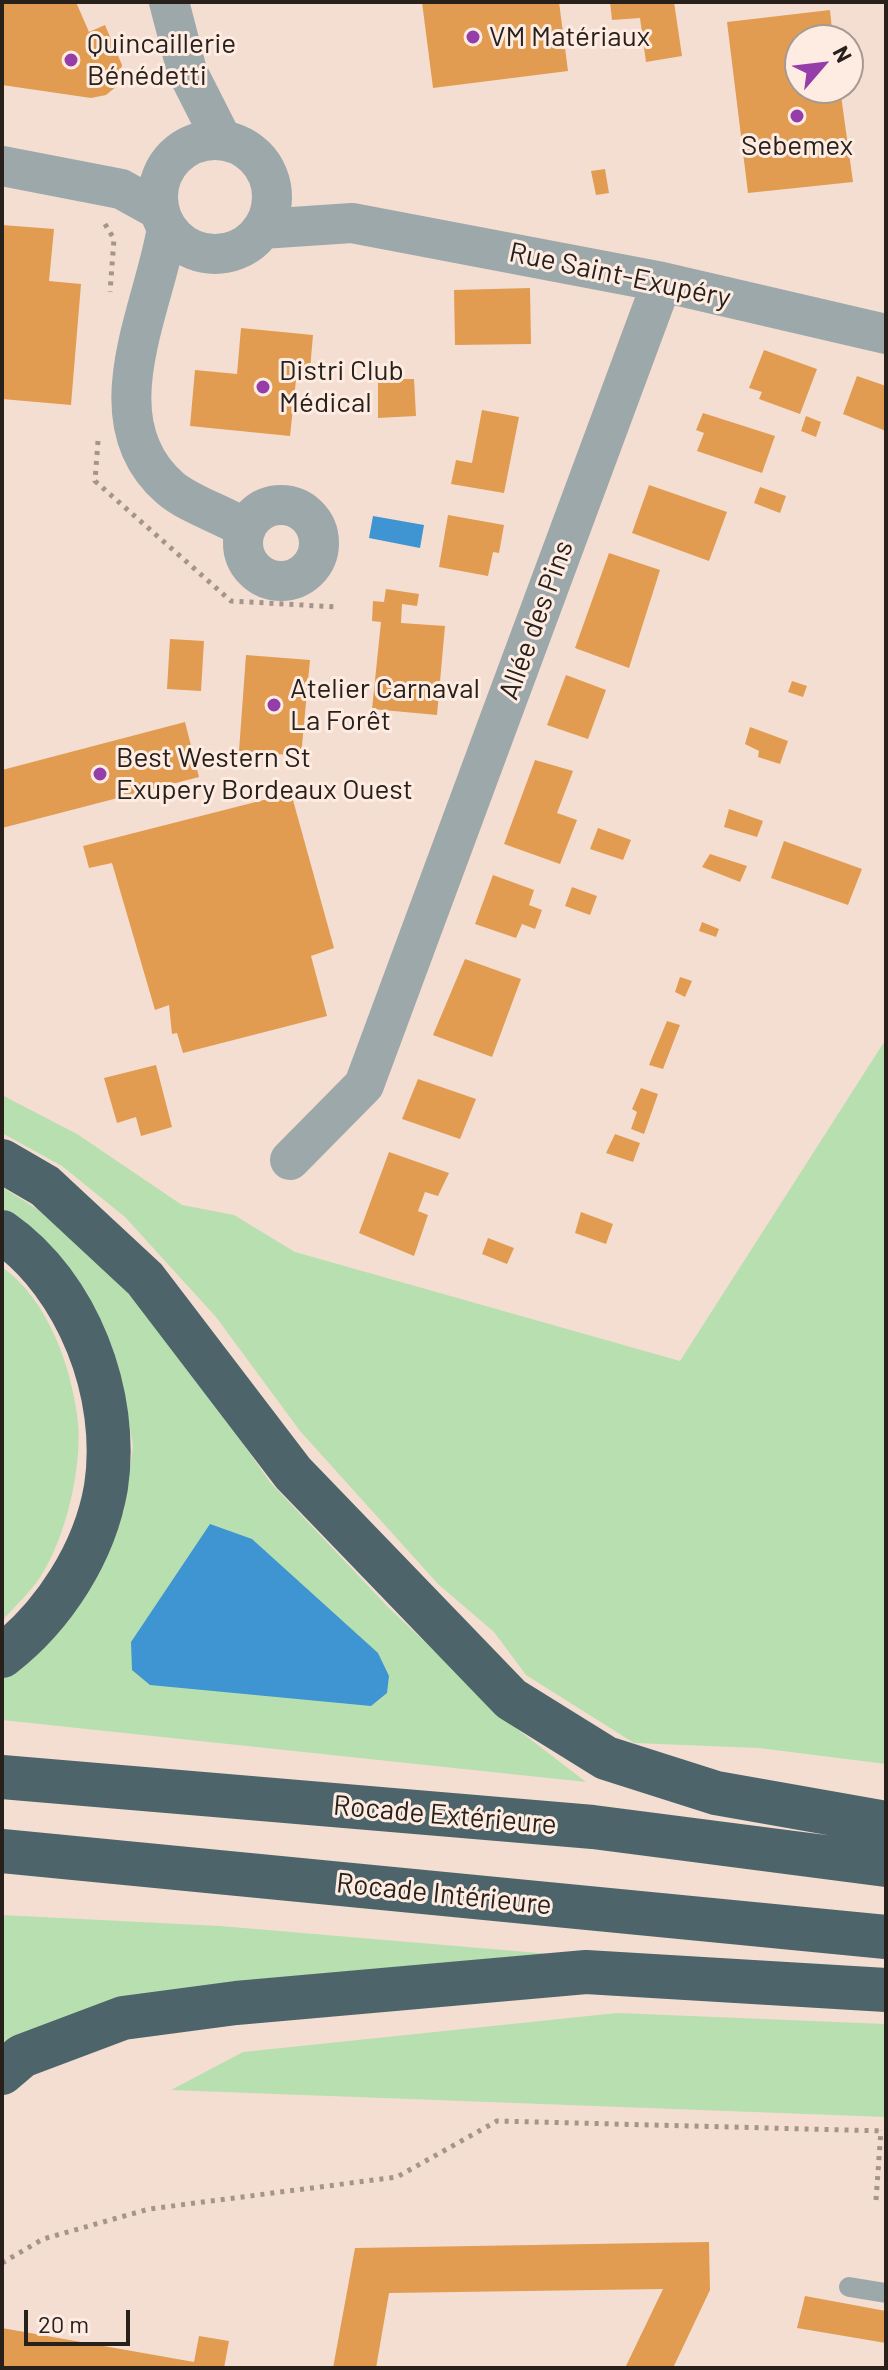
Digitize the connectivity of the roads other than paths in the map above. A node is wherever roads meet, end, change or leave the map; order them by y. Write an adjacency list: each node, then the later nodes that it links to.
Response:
1 (169, 2): 2 (street)
2 (187, 71): 3 (street); 6 (street)
3 (222, 140): 5 (street); 6 (street)
4 (2, 166): 6 (street)
5 (272, 188): 7 (street, Rue Saint-Exupéry); 8 (street)
6 (166, 192): 9 (street); 11 (street)
7 (352, 223): 8 (street, Rue Saint-Exupéry); 10 (street, Rue Saint-Exupéry)
8 (262, 229): 9 (street)
9 (207, 253): 11 (street)
10 (662, 282): 12 (street, Rue Saint-Exupéry); 14 (street, Allée des Pins)
11 (152, 299): 13 (street)
12 (886, 334)
13 (246, 529)
14 (290, 1160)
15 (2, 1161): 19 (highway)
16 (2, 1232): 17 (highway)
17 (2, 1656)
18 (2, 1777): 21 (highway, Rocade Extérieure)
19 (886, 1823)
20 (2, 1851): 22 (highway, Rocade Intérieure)
21 (886, 1865)
22 (886, 1937)
23 (886, 1990): 24 (highway)
24 (2, 2073)
25 (849, 2287): 26 (lane)
26 (886, 2293)

